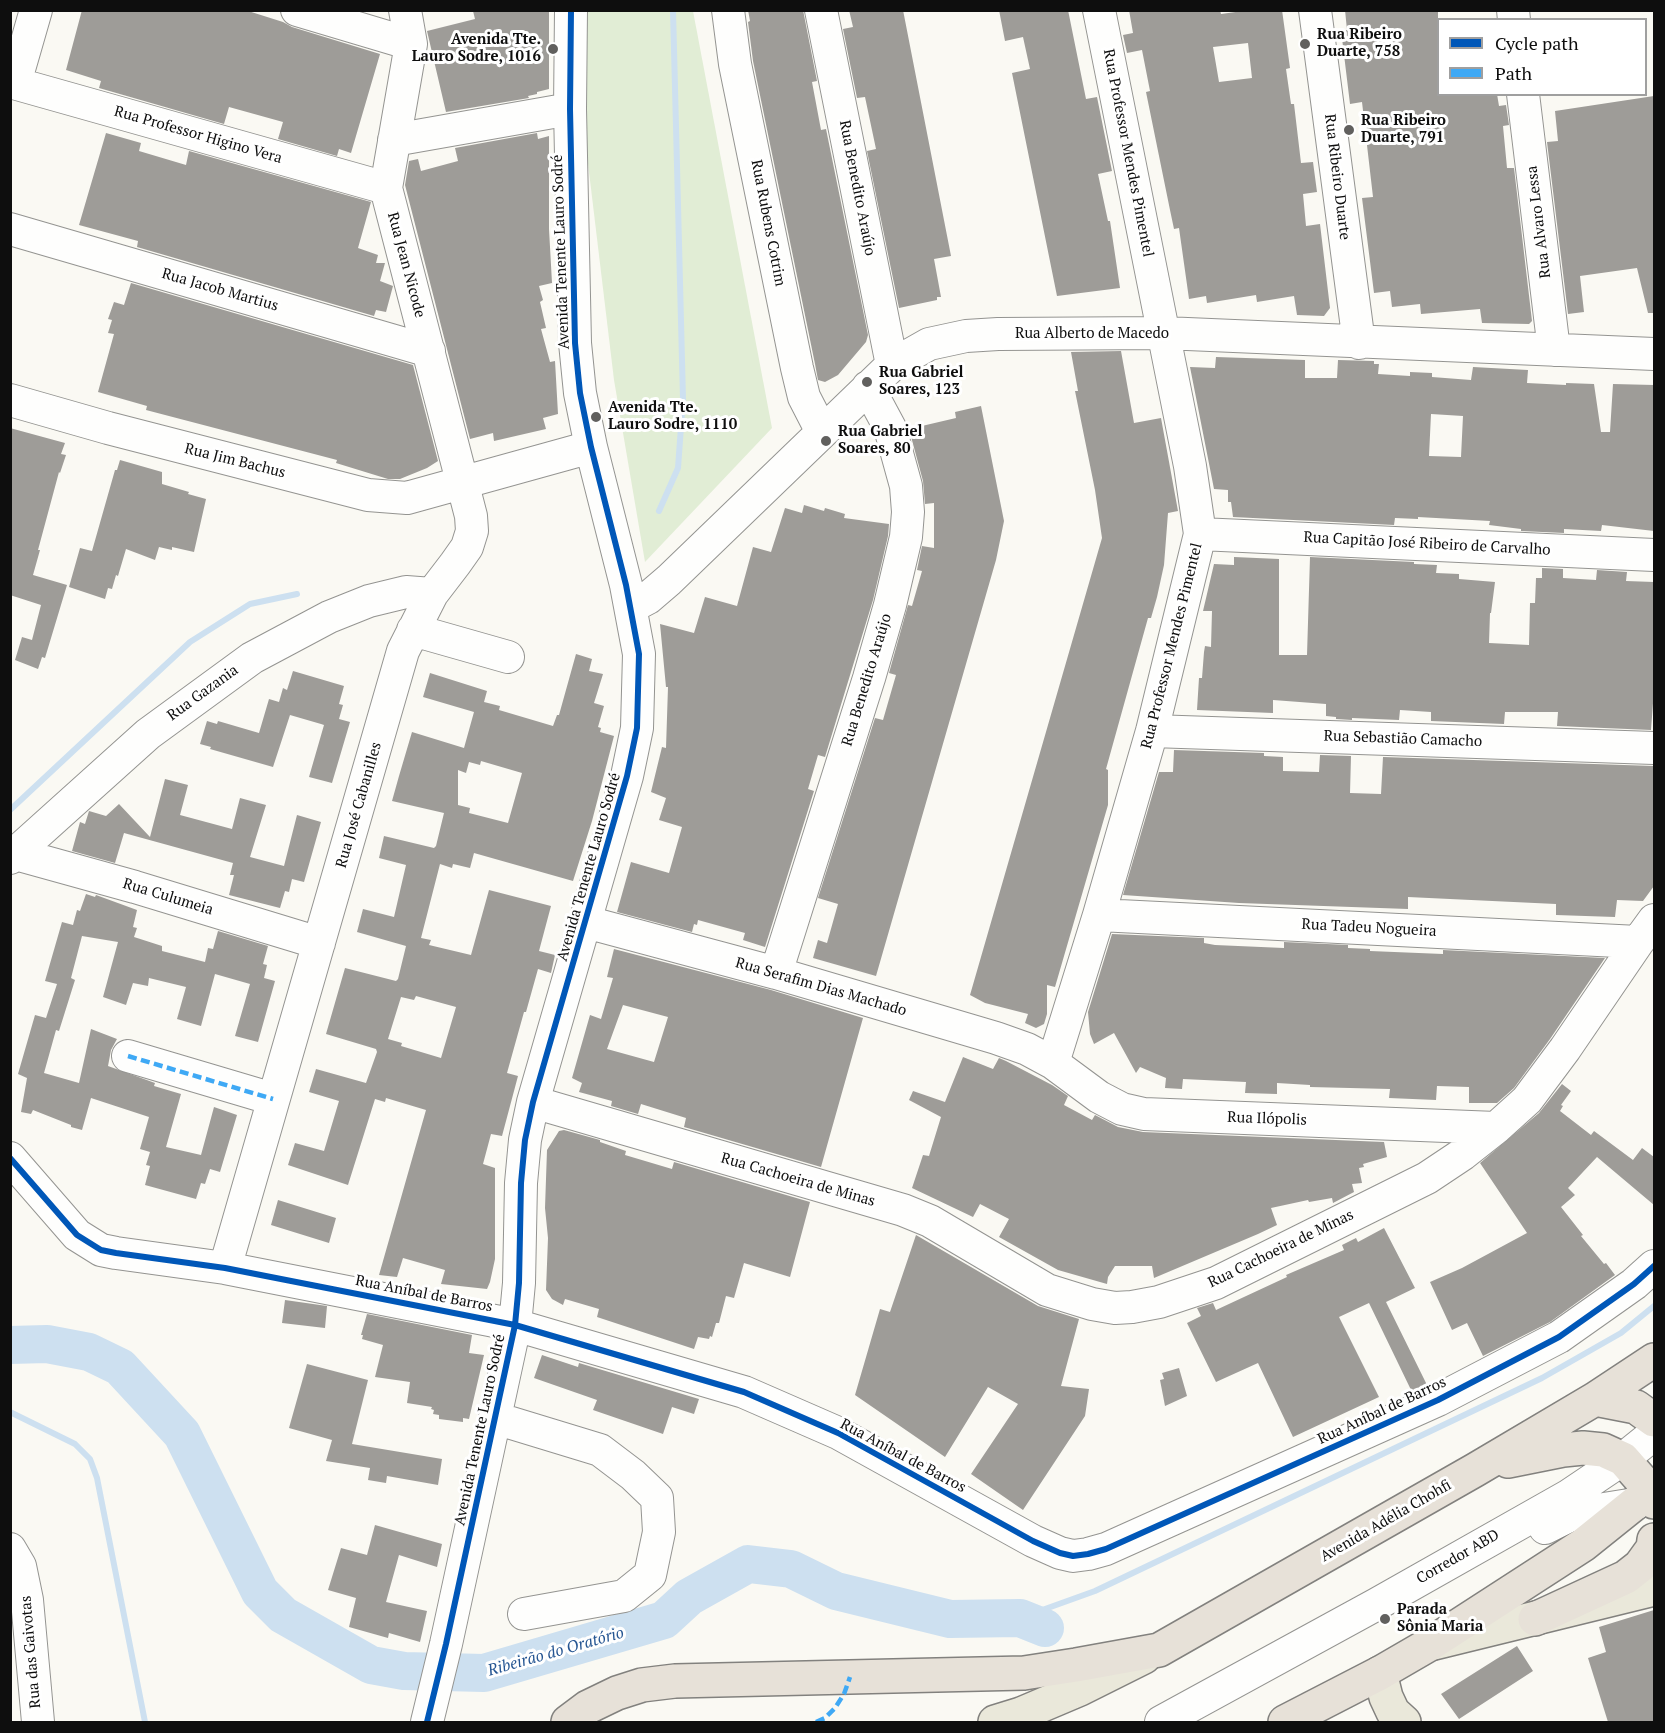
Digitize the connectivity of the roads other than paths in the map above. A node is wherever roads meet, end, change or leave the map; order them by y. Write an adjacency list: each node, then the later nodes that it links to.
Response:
1 (36, 10): 10 (street)
2 (297, 10): 9 (street)
3 (405, 10): 9 (street)
4 (571, 10): 12 (street, Avenida Tenente Lauro Sodré)
5 (728, 10): 24 (street, Rua Rubens Cotrim)
6 (821, 10): 21 (street, Rua Benedito Araújo)
7 (1099, 10): 16 (street, Rua Professor Mendes Pimentel)
8 (1315, 10): 17 (street, Rua Ribeiro Duarte)
9 (411, 44): 13 (street, Rua Jean Nicode)
10 (13, 82): 14 (street, Rua Professor Higino Vera)
11 (1523, 96): 18 (street, Rua Alvaro Lessa)
12 (570, 109): 13 (street); 25 (street, Avenida Tenente Lauro Sodré)
13 (394, 140): 14 (street, Rua Jean Nicode)
14 (386, 188): 19 (street, Rua Jean Nicode)
15 (10, 229): 19 (street, Rua Jacob Martius)
16 (1164, 333): 17 (street, Rua Alberto de Macedo); 21 (street, Rua Alberto de Macedo); 27 (street, Rua Professor Mendes Pimentel)
17 (1359, 343): 18 (street, Rua Alberto de Macedo)
18 (1554, 350): 20 (street, Rua Alberto de Macedo)
19 (429, 351): 26 (street, Rua Jean Nicode)
20 (1654, 354)
21 (892, 365): 22 (street, Rua Alberto de Macedo)
22 (868, 387): 24 (street, Rua Alberto de Macedo); 40 (street, Rua Benedito Araújo)
23 (10, 400): 26 (street, Rua Jim Bachus)
24 (822, 432): 30 (street, Rua Alberto de Macedo)
25 (591, 447): 26 (street); 30 (street, Avenida Tenente Lauro Sodré)
26 (462, 484): 29 (street, Rua José Cabanilles)
27 (1200, 534): 28 (street, Rua Capitão José Ribeiro de Carvalho); 33 (street, Rua Professor Mendes Pimentel)
28 (1654, 555)
29 (432, 594): 31 (street, Rua José Cabanilles); 35 (street, Rua Gazania)
30 (631, 607): 37 (street, Avenida Tenente Lauro Sodré)
31 (413, 630): 32 (street); 39 (street, Rua José Cabanilles)
32 (508, 657)
33 (1152, 730): 34 (street, Rua Sebastião Camacho); 36 (street, Rua Professor Mendes Pimentel)
34 (1654, 748)
35 (13, 856): 39 (street, Rua Culumeia)
36 (1099, 915): 38 (street, Rua Tadeu Nogueira); 42 (street, Rua Professor Mendes Pimentel)
37 (586, 922): 40 (street, Rua Serafim Dias Machado); 44 (street, Avenida Tenente Lauro Sodré)
38 (1646, 931): 45 (street, Rua Cachoeira de Minas)
39 (320, 943): 43 (street, Rua José Cabanilles)
40 (776, 974): 42 (street, Rua Serafim Dias Machado)
41 (128, 1056): 43 (street)
42 (1053, 1063): 45 (street, Rua Ilópolis)
43 (273, 1099): 48 (street, Rua José Cabanilles)
44 (533, 1102): 45 (street, Rua Cachoeira de Minas); 49 (street, Avenida Tenente Lauro Sodré)
45 (1496, 1128)
46 (10, 1158): 48 (street, Rua Aníbal de Barros)
47 (1654, 1266): 49 (street, Rua Aníbal de Barros)
48 (225, 1268): 49 (street, Rua Aníbal de Barros)
49 (515, 1325): 52 (street, Avenida Tenente Lauro Sodré)
50 (1654, 1360): 51 (highway, Avenida Adélia Chohfi)
51 (1595, 1399): 53 (highway); 56 (highway, Avenida Adélia Chohfi)
52 (495, 1418): 63 (street); 68 (street, Avenida Tenente Lauro Sodré)
53 (1654, 1420)
54 (1654, 1434): 55 (street, Corredor ABD)
55 (1623, 1459): 56 (highway); 57 (highway); 59 (street, Corredor ABD)
56 (1475, 1470): 66 (highway, Avenida Adélia Chohfi)
57 (1649, 1497): 59 (street); 65 (highway)
58 (1654, 1540): 64 (highway)
59 (1479, 1545): 72 (street, Corredor ABD)
60 (10, 1549): 62 (street, Rua das Gaivotas)
61 (1654, 1589): 64 (main road)
62 (19, 1601): 69 (street, Rua das Gaivotas)
63 (524, 1614)
64 (1535, 1619): 65 (main road)
65 (1430, 1644): 67 (highway)
66 (1159, 1650): 70 (highway); 71 (main road, Avenida Adélia Chohfi)
67 (1380, 1673): 73 (highway); 74 (main road)
68 (428, 1717)
69 (38, 1722)
70 (568, 1722)
71 (995, 1722)
72 (1161, 1722)
73 (1285, 1722)
74 (1404, 1722)

